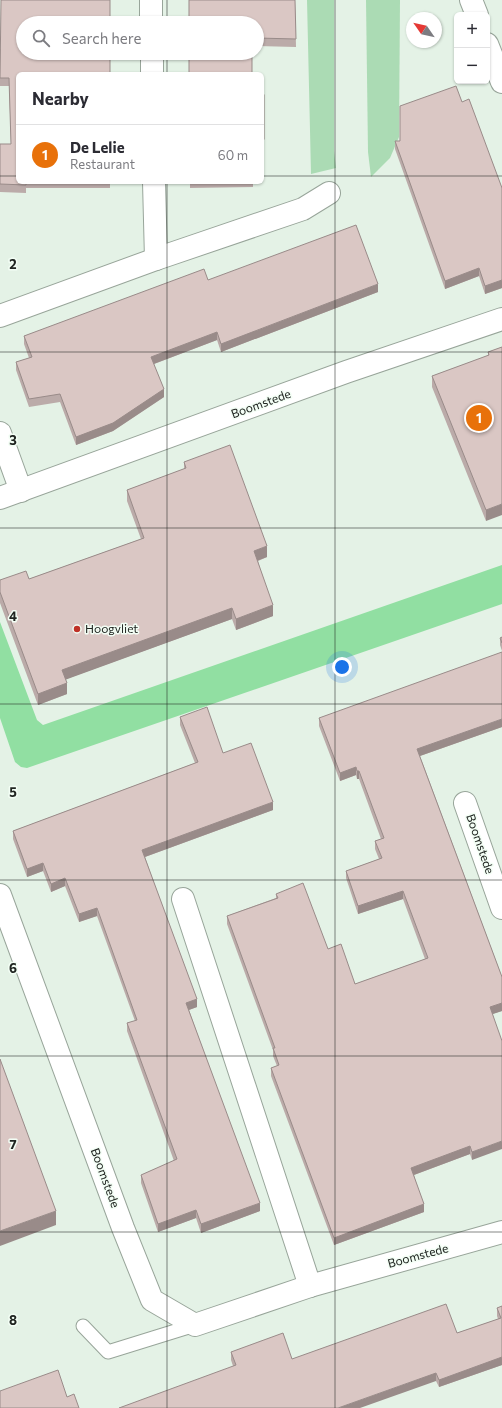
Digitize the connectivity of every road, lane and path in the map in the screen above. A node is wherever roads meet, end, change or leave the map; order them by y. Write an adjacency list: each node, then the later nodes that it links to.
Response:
1 (151, 0): 4 (street)
2 (471, 0): 3 (street)
3 (476, 12)
4 (152, 16)
5 (489, 48): 8 (street)
6 (152, 60): 7 (street)
7 (152, 72)
8 (502, 82)
9 (154, 184): 11 (street)
10 (329, 193): 11 (street)
11 (156, 259): 12 (street)
12 (0, 316)
13 (502, 320): 15 (street, Boomstede)
14 (0, 432): 15 (street)
15 (21, 490): 16 (street, Boomstede)
16 (0, 498)
17 (465, 803): 20 (street, Boomstede)
18 (0, 895): 23 (street, Boomstede)
19 (183, 899): 22 (street)
20 (502, 908)
21 (502, 1232): 22 (street, Boomstede)
22 (310, 1286): 23 (street, Boomstede)
23 (195, 1325): 24 (lane)
24 (83, 1326)

